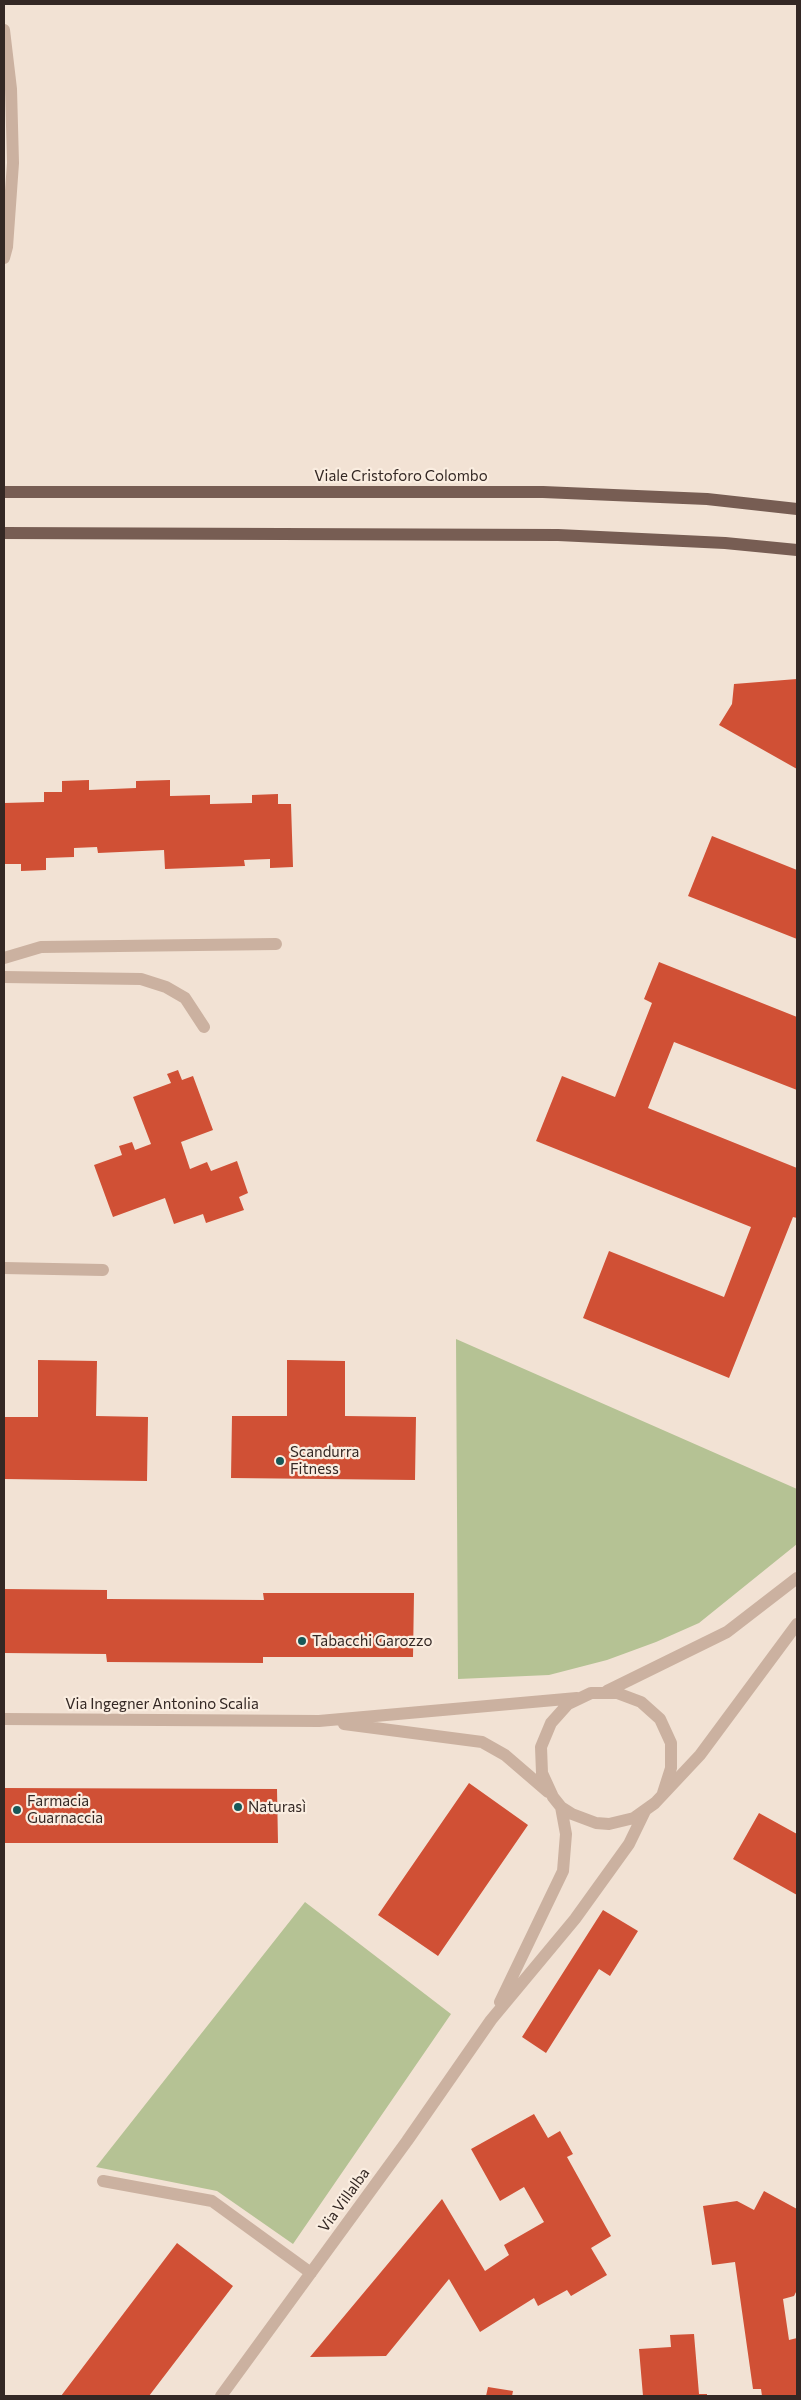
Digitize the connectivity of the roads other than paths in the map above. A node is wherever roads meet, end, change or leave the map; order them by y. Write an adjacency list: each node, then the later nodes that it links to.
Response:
1 (4, 30): 2 (street)
2 (4, 258)
3 (4, 492): 4 (main road, Viale Cristoforo Colombo)
4 (797, 509)
5 (4, 533): 6 (main road)
6 (797, 550)
7 (276, 944): 8 (street)
8 (4, 958)
9 (4, 977): 10 (street)
10 (204, 1027)
11 (4, 1268): 12 (street)
12 (103, 1270)
13 (797, 1578): 15 (street)
14 (797, 1624): 19 (street)
15 (604, 1692): 16 (street); 19 (street)
16 (579, 1698): 18 (street); 20 (street)
17 (4, 1719): 18 (street, Via Ingegner Antonino Scalia)
18 (319, 1721): 20 (street)
19 (663, 1792): 21 (street)
20 (557, 1802): 21 (street); 22 (street)
21 (645, 1811): 22 (street)
22 (491, 2020): 24 (street, Via Villalba)
23 (103, 2181): 24 (street)
24 (311, 2273): 25 (street, Via Villalba)
25 (222, 2396)

